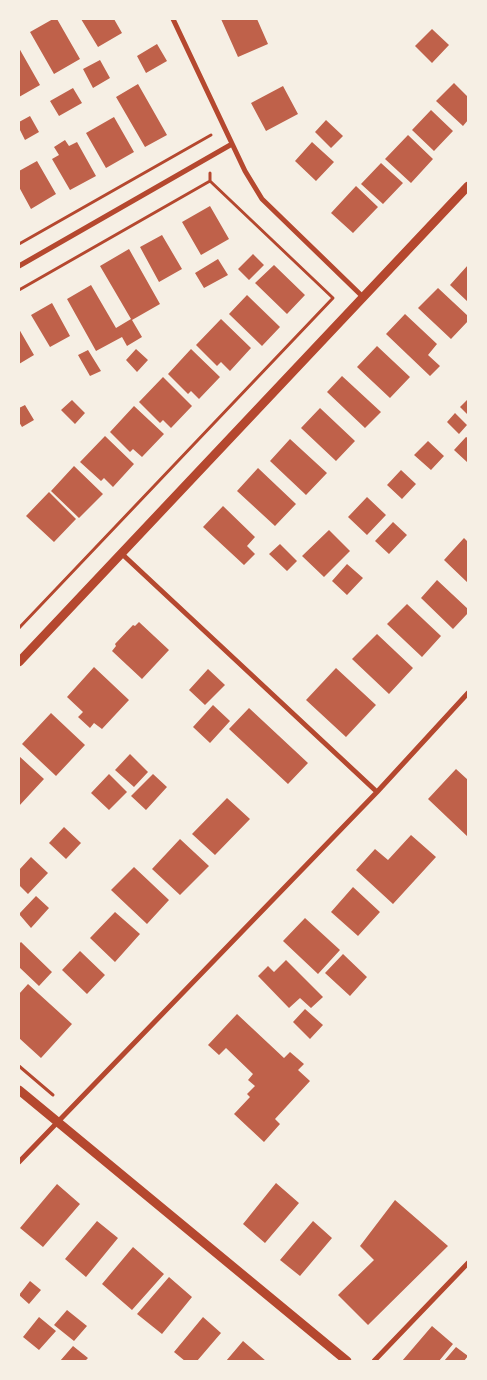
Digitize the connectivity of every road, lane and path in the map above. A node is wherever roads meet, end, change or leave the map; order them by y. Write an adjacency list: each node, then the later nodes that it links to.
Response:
1 (173, 19): 3 (street)
2 (211, 135): 5 (path)
3 (232, 144): 6 (street); 8 (street)
4 (468, 186): 8 (street)
5 (19, 244)
6 (19, 266)
7 (19, 290): 10 (path)
8 (363, 297): 9 (street)
9 (121, 553): 11 (street); 13 (street)
10 (19, 628)
11 (19, 662)
12 (468, 692): 13 (street)
13 (377, 792): 17 (street)
14 (19, 1066): 16 (path)
15 (19, 1090): 17 (street)
16 (53, 1094)
17 (57, 1122): 18 (street); 20 (street)
18 (19, 1162)
19 (468, 1263): 21 (street)
20 (347, 1361)
21 (374, 1361)

